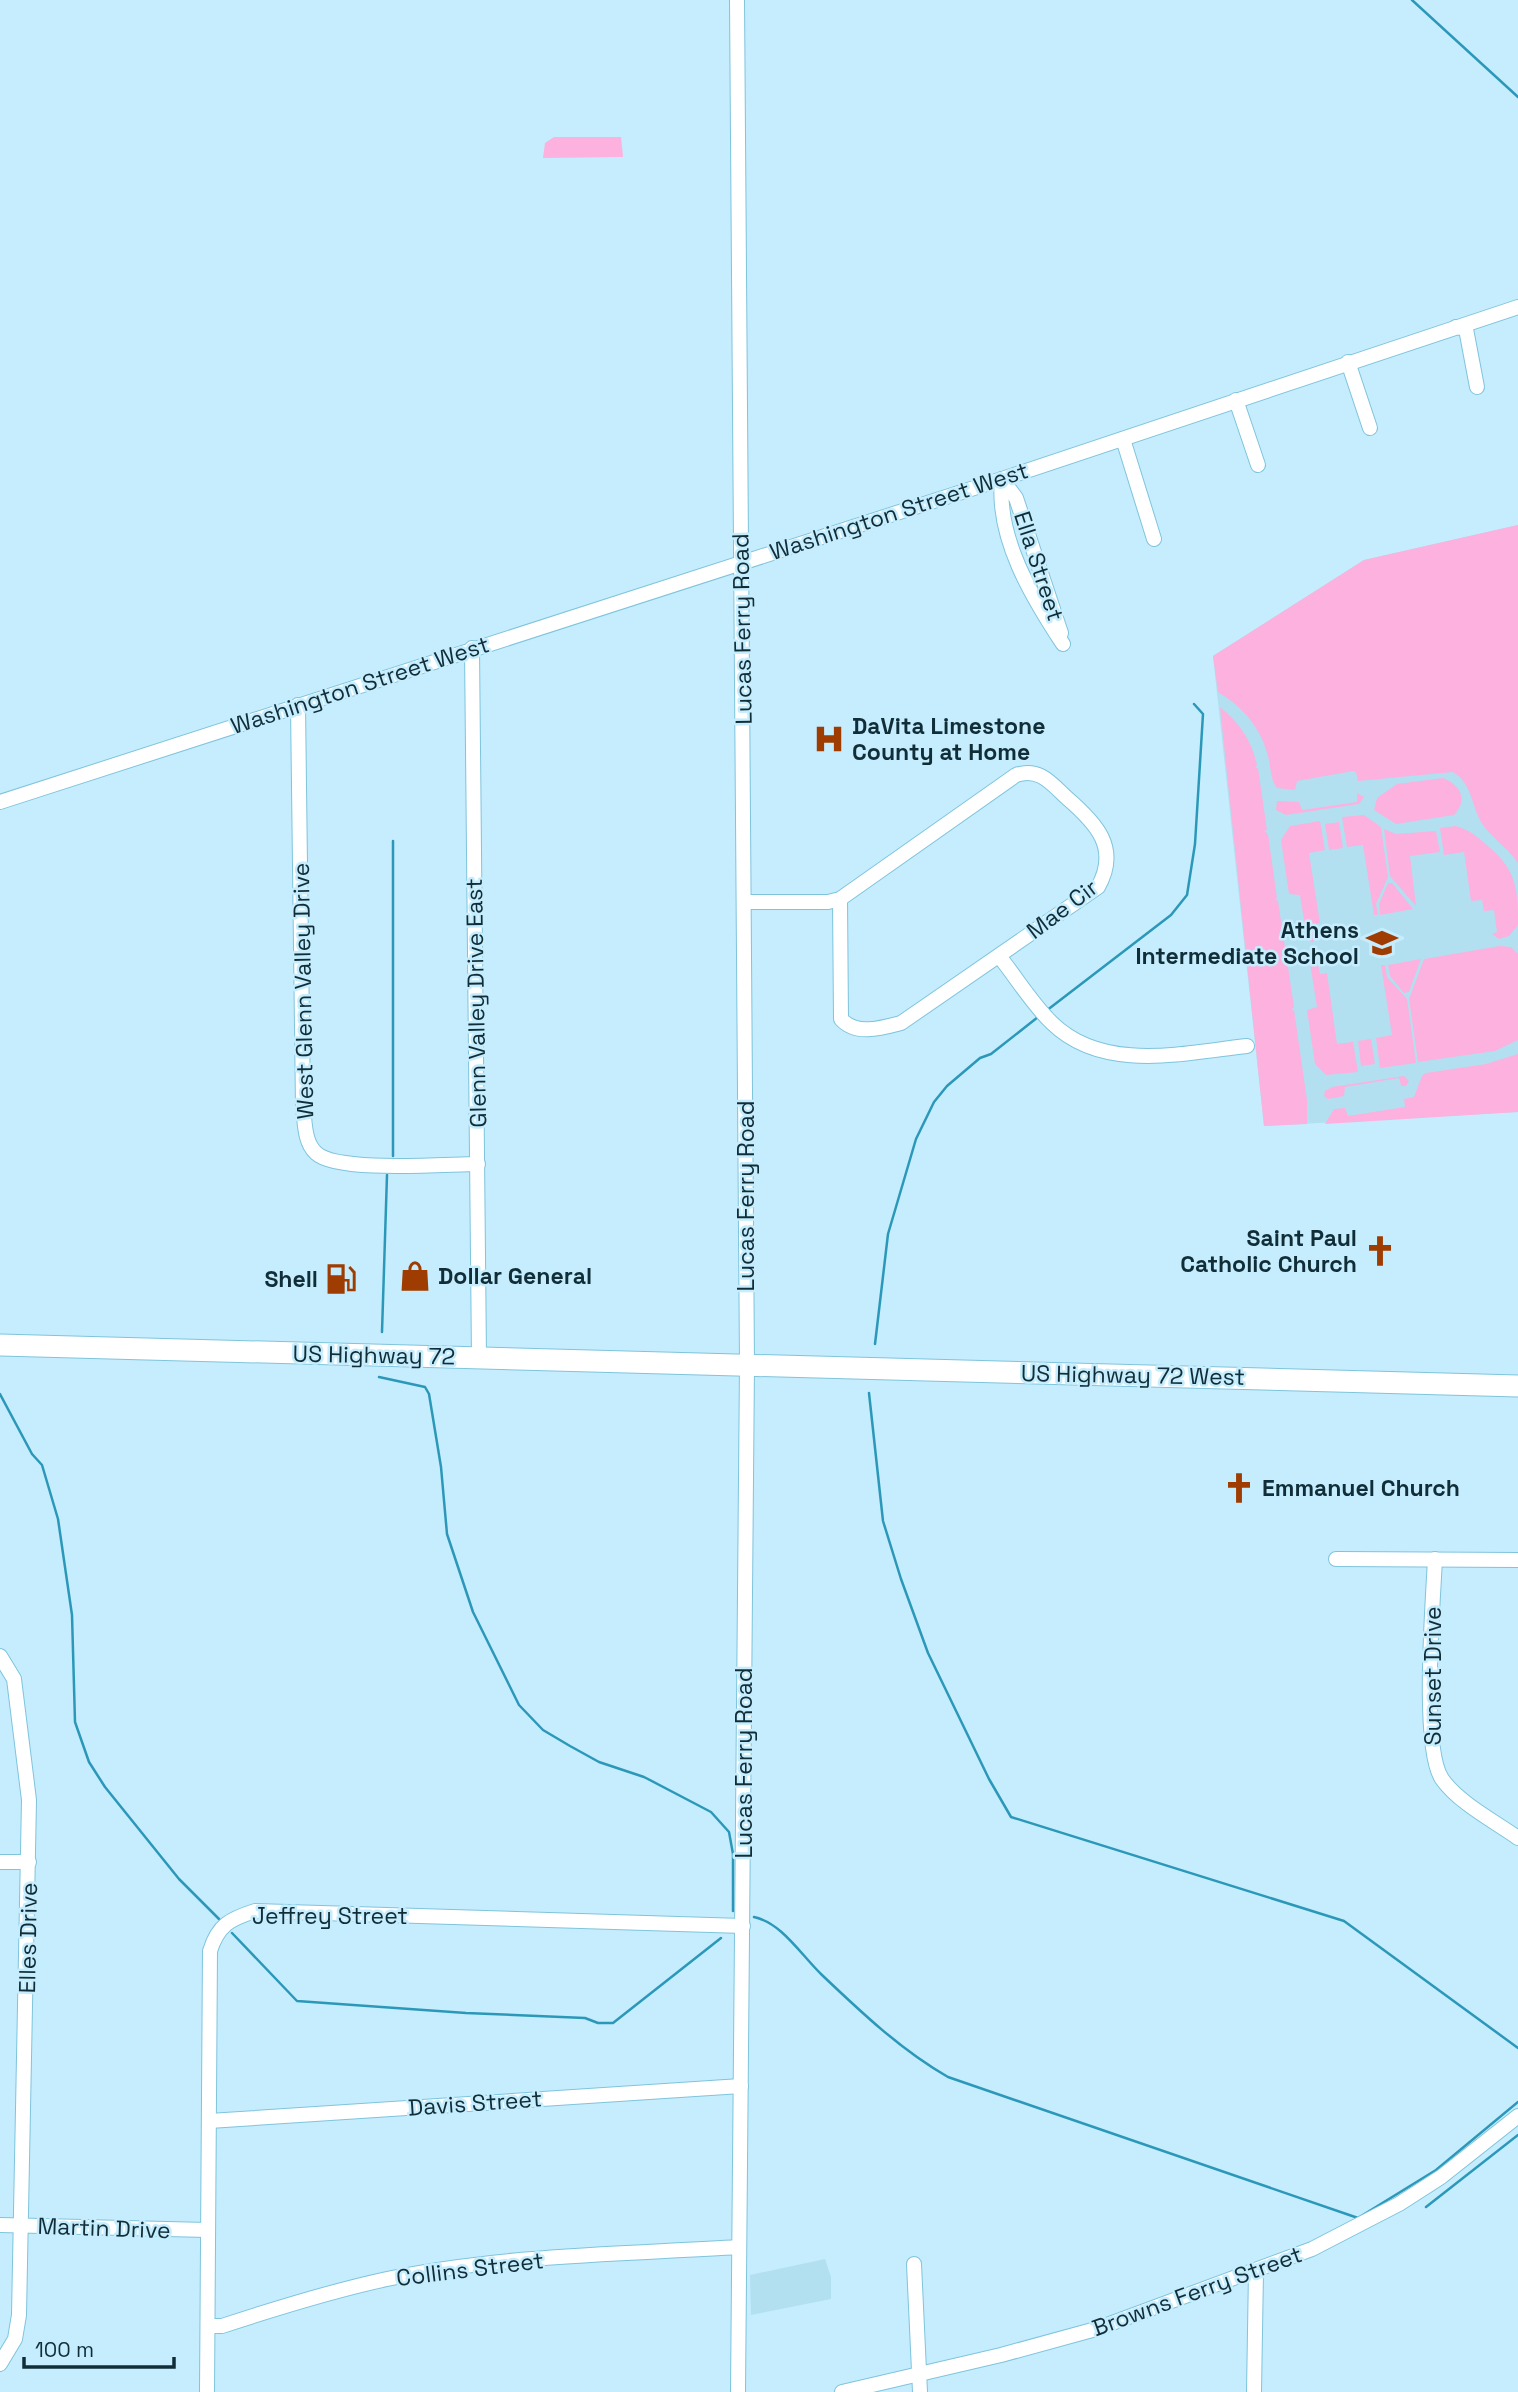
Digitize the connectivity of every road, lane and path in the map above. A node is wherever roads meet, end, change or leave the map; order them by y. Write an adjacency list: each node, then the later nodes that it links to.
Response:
1 (737, 0): 12 (street, Lucas Ferry Road)
2 (1518, 307): 3 (street, Washington Street West)
3 (1456, 327): 4 (street, Washington Street West); 5 (street)
4 (1349, 362): 6 (street, Washington Street West); 7 (street)
5 (1477, 387)
6 (1236, 400): 8 (street, Washington Street West); 9 (street)
7 (1370, 428)
8 (1123, 439): 10 (street, Washington Street West); 11 (street)
9 (1258, 465)
10 (1002, 479): 10 (street, Ella Street); 12 (street, Washington Street West)
11 (1154, 539)
12 (740, 562): 13 (street, Washington Street West); 17 (street, Lucas Ferry Road)
13 (472, 648): 14 (street, Washington Street West); 20 (street, Glenn Valley Drive East)
14 (298, 705): 15 (street, Washington Street West); 20 (street, West Glenn Valley Drive)
15 (0, 802)
16 (840, 899): 17 (street); 18 (street, Mae Cir); 18 (street, Mae Cir)
17 (746, 902): 23 (street, Lucas Ferry Road)
18 (999, 956): 19 (street)
19 (1247, 1046)
20 (478, 1164): 22 (street, Glenn Valley Drive East)
21 (0, 1345): 22 (highway, US Highway 72)
22 (479, 1358): 23 (highway, US Highway 72)
23 (747, 1365): 24 (highway, US Highway 72 West); 32 (street, Lucas Ferry Road)
24 (1518, 1386)
25 (1336, 1559): 26 (street)
26 (1435, 1559): 27 (street); 29 (street, Sunset Drive)
27 (1518, 1560)
28 (0, 1657): 31 (street, Elles Drive)
29 (1518, 1838)
30 (0, 1861): 31 (street)
31 (29, 1862): 37 (street, Elles Drive)
32 (743, 1926): 33 (street, Lucas Ferry Road); 35 (street, Jeffrey Street)
33 (741, 2086): 35 (street, Davis Street); 39 (street, Lucas Ferry Road)
34 (1518, 2116): 41 (street, Browns Ferry Street)
35 (209, 2121): 38 (street, Jeffrey Street)
36 (0, 2225): 37 (street, Martin Drive)
37 (22, 2225): 38 (street, Martin Drive); 43 (street, Elles Drive)
38 (208, 2230): 42 (street, Jeffrey Street)
39 (739, 2247): 42 (street, Collins Street); 46 (street, Lucas Ferry Road)
40 (914, 2264): 44 (street)
41 (1256, 2271): 44 (street, Browns Ferry Street); 49 (street)
42 (208, 2326): 45 (street, Jeffrey Street)
43 (0, 2364)
44 (920, 2373): 47 (street, Browns Ferry Street); 48 (street)
45 (207, 2392)
46 (738, 2392)
47 (842, 2392)
48 (920, 2392)
49 (1254, 2392)

